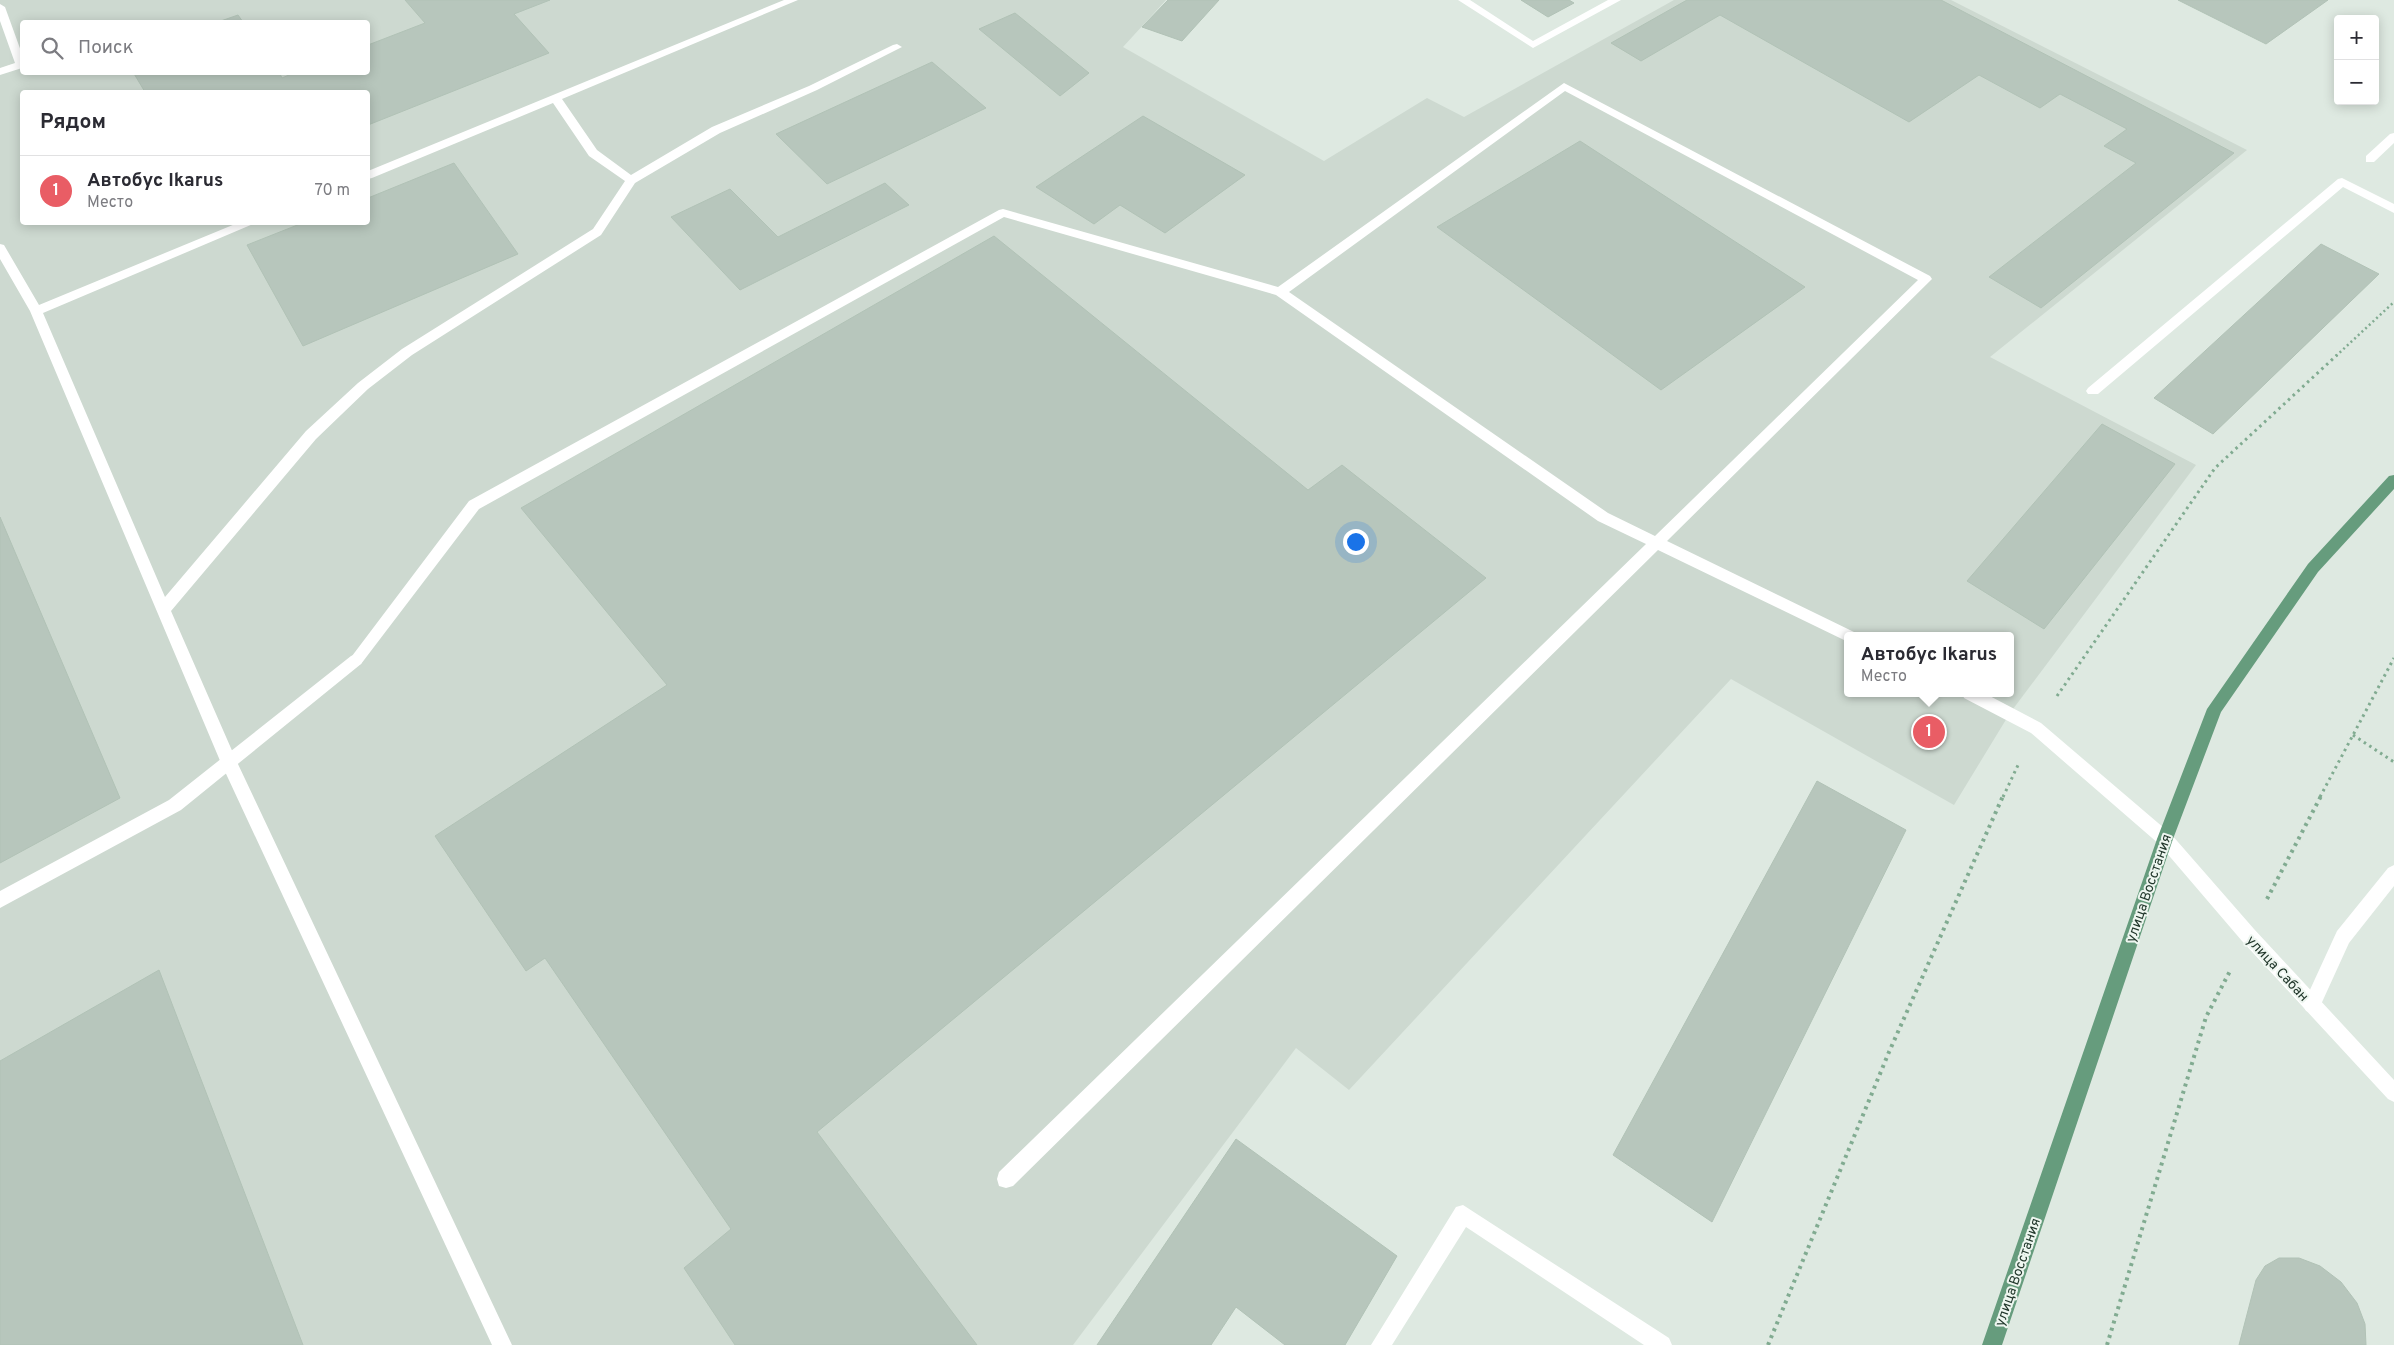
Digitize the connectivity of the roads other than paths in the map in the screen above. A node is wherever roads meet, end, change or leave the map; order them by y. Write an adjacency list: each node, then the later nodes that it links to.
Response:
1 (793, 0): 9 (street)
2 (1463, 0): 3 (street)
3 (1616, 0)
4 (0, 7): 6 (street)
5 (897, 47): 13 (street)
6 (20, 62)
7 (20, 65): 8 (street)
8 (0, 72)
9 (555, 98): 12 (street); 13 (street)
10 (2394, 137): 11 (street)
11 (2370, 159)
12 (370, 174)
13 (631, 180): 22 (street)
14 (2394, 208): 19 (street)
15 (245, 225): 18 (street)
16 (0, 248): 18 (street)
17 (1280, 292): 21 (street); 21 (street); 25 (street)
18 (36, 311): 22 (street)
19 (2093, 391)
20 (2394, 480): 26 (main road, улица Восстания)
21 (1657, 544): 23 (street); 31 (street)
22 (164, 610): 25 (street)
23 (1844, 634)
24 (1976, 697): 26 (street, улица Сабан)
25 (229, 762): 28 (street); 32 (street)
26 (2165, 840): 29 (street, улица Сабан); 35 (main road, улица Восстания)
27 (2394, 873): 29 (street)
28 (0, 900)
29 (2312, 1005): 30 (street, улица Сабан)
30 (2394, 1093)
31 (1006, 1179)
32 (502, 1345)
33 (1381, 1345): 34 (street)
34 (1662, 1345)
35 (1992, 1345)

